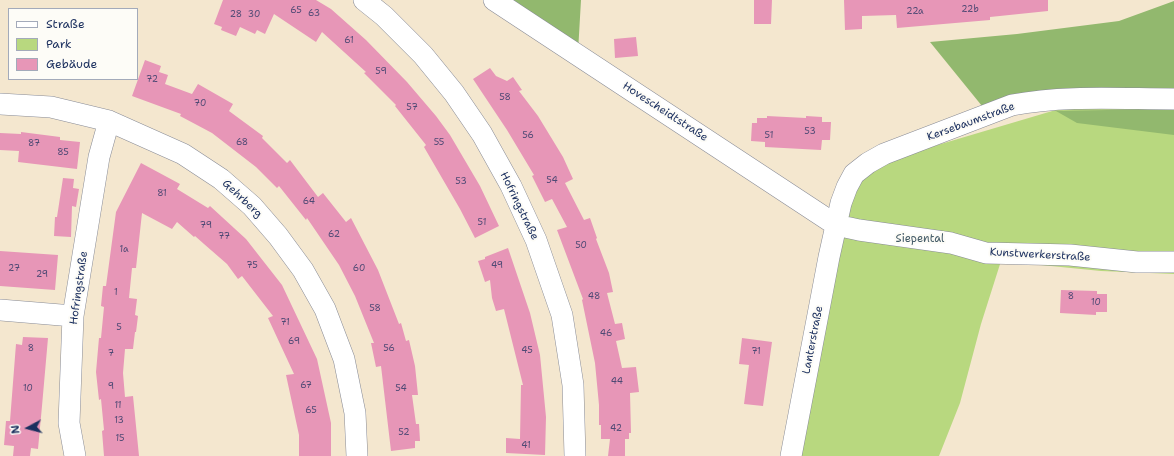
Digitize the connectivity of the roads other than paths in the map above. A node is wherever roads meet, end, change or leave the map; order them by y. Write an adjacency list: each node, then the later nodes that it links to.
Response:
1 (364, 0): 12 (street, Hofringstraße)
2 (494, 0): 6 (street, Hovescheidtstraße)
3 (1174, 99): 6 (street, Kersebaumstraße)
4 (0, 104): 5 (street, Gehrberg)
5 (109, 121): 9 (street, Hofringstraße); 11 (street, Gehrberg)
6 (836, 225): 7 (street, Kunstwerkerstraße); 13 (street, Lanterstraße)
7 (1174, 262)
8 (0, 310): 9 (street)
9 (73, 316): 10 (street, Hofringstraße)
10 (75, 456)
11 (357, 456)
12 (575, 456)
13 (791, 456)

